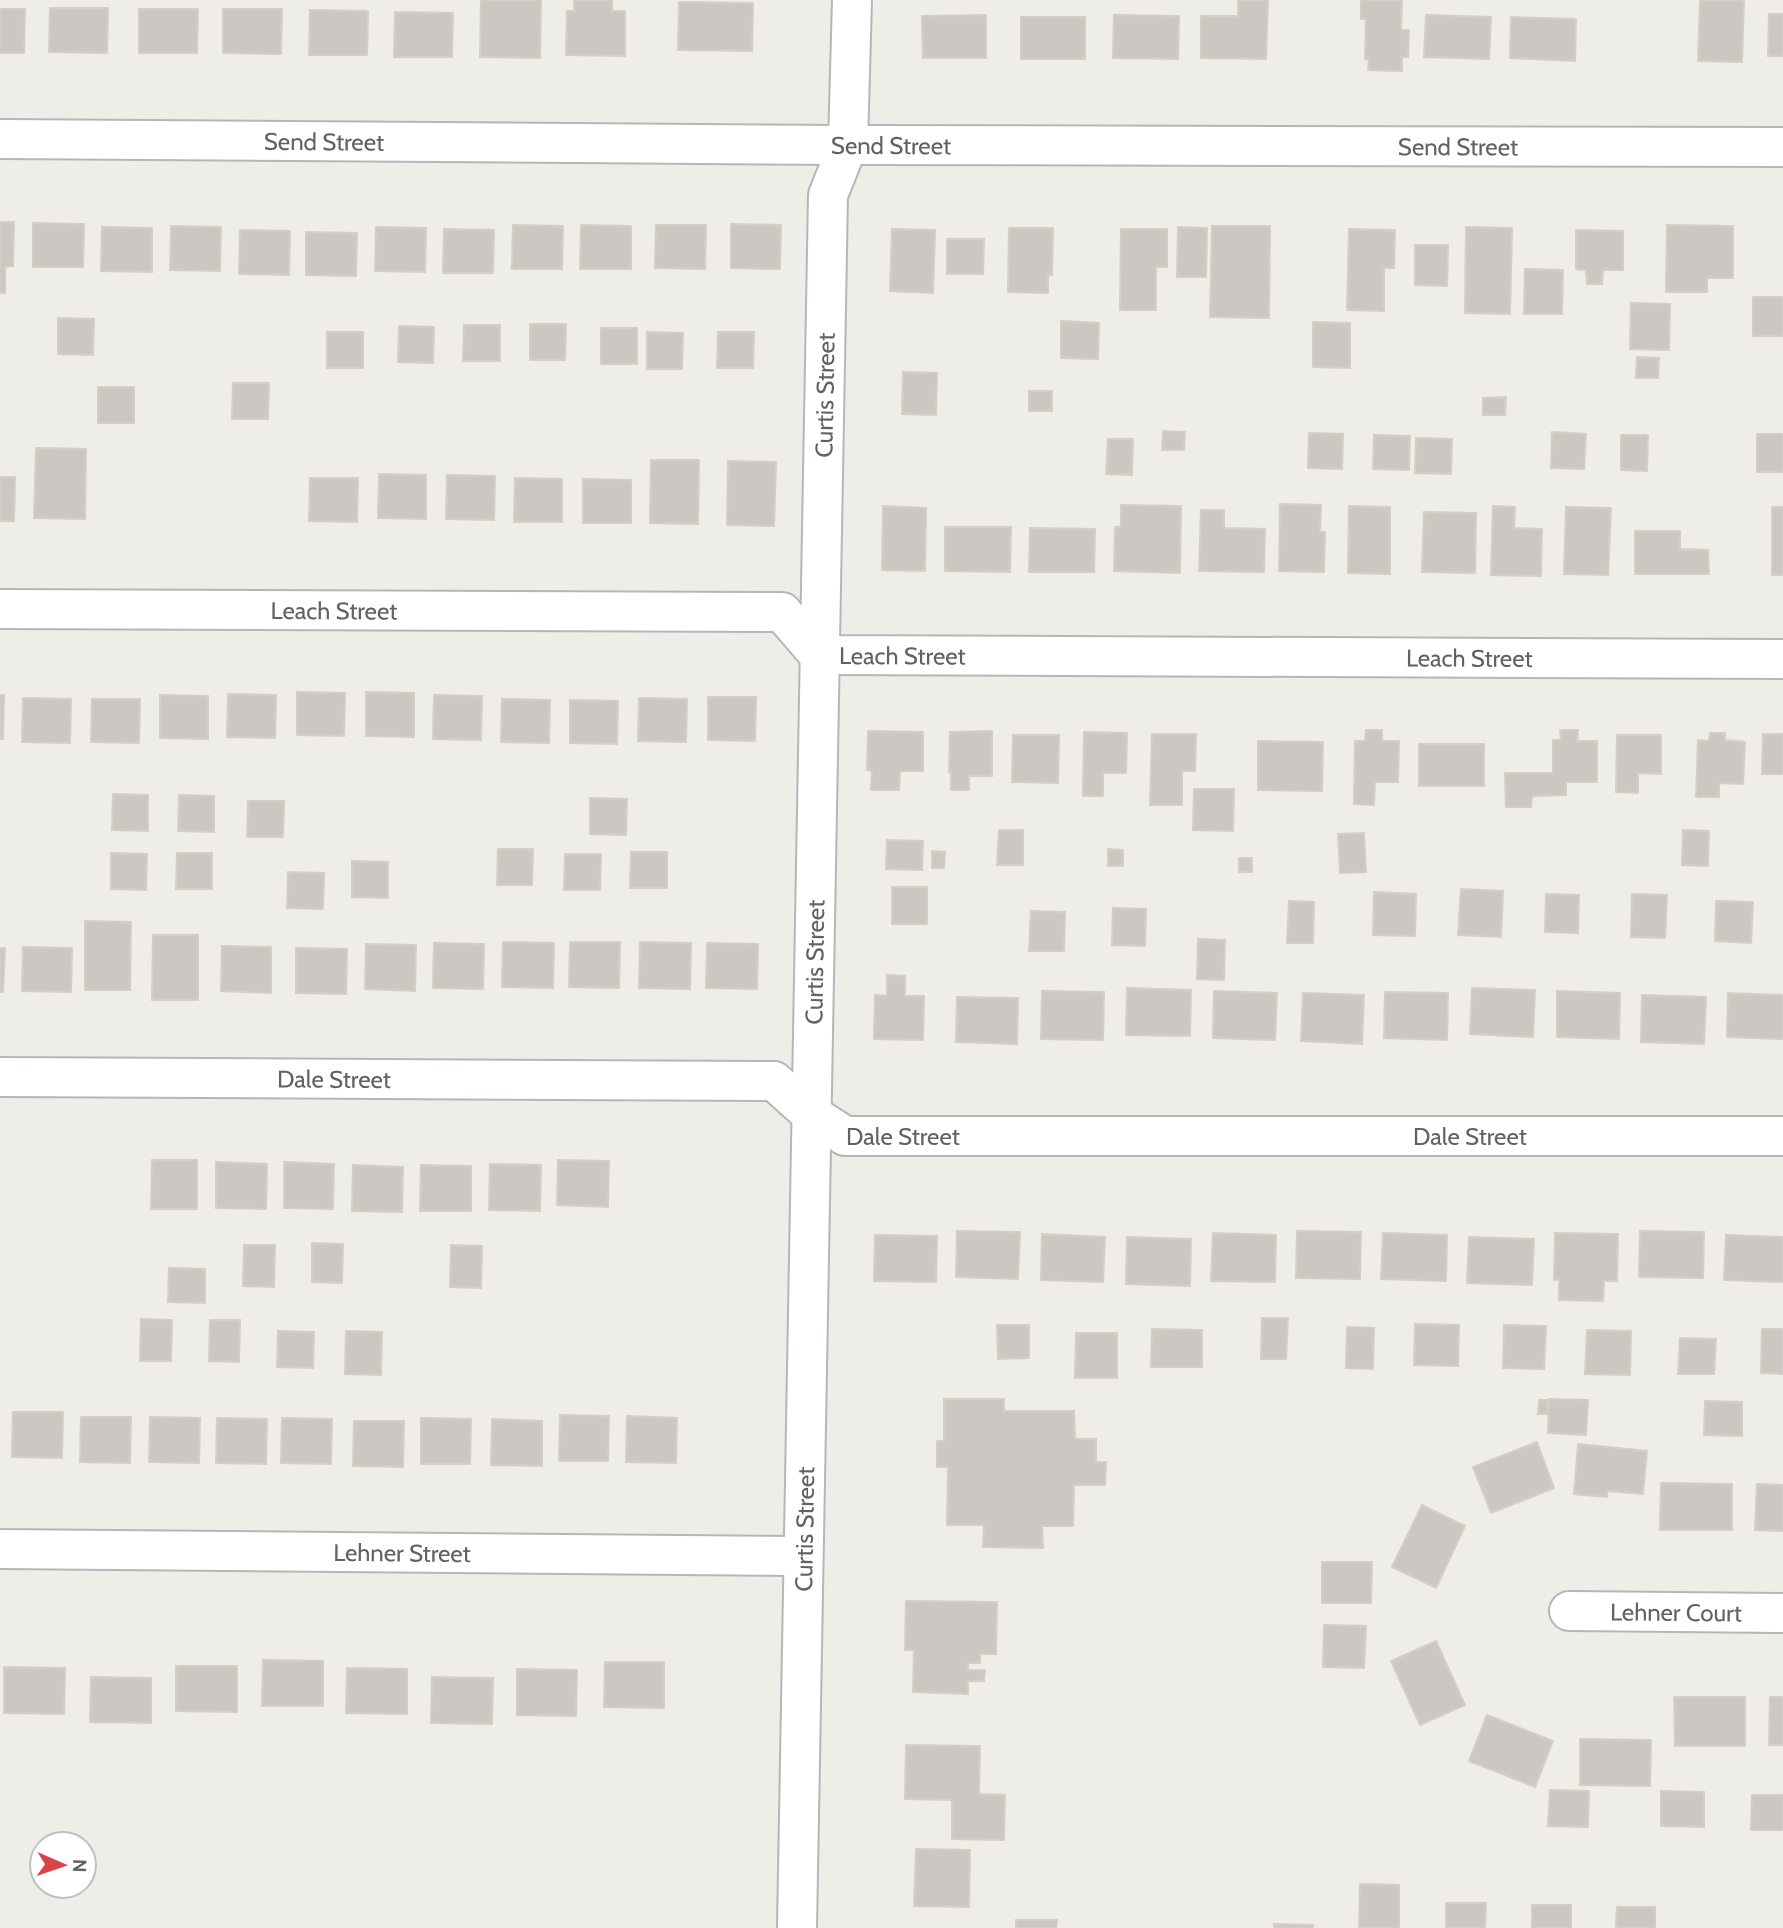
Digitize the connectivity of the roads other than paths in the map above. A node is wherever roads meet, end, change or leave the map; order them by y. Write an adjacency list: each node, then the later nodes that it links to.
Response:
1 (852, 0): 3 (street, Curtis Street)
2 (0, 139): 3 (street, Send Street)
3 (848, 145): 4 (street, Send Street); 6 (street, Curtis Street)
4 (1783, 147)
5 (0, 609): 6 (street, Leach Street)
6 (819, 655): 7 (street, Leach Street); 9 (street, Curtis Street)
7 (1783, 659)
8 (0, 1077): 9 (street, Dale Street)
9 (811, 1114): 10 (street, Dale Street); 12 (street, Curtis Street)
10 (1783, 1136)
11 (0, 1549): 12 (street, Lehner Street)
12 (803, 1556): 15 (street, Curtis Street)
13 (1569, 1611): 14 (street, Lehner Court)
14 (1783, 1613)
15 (797, 1928)

